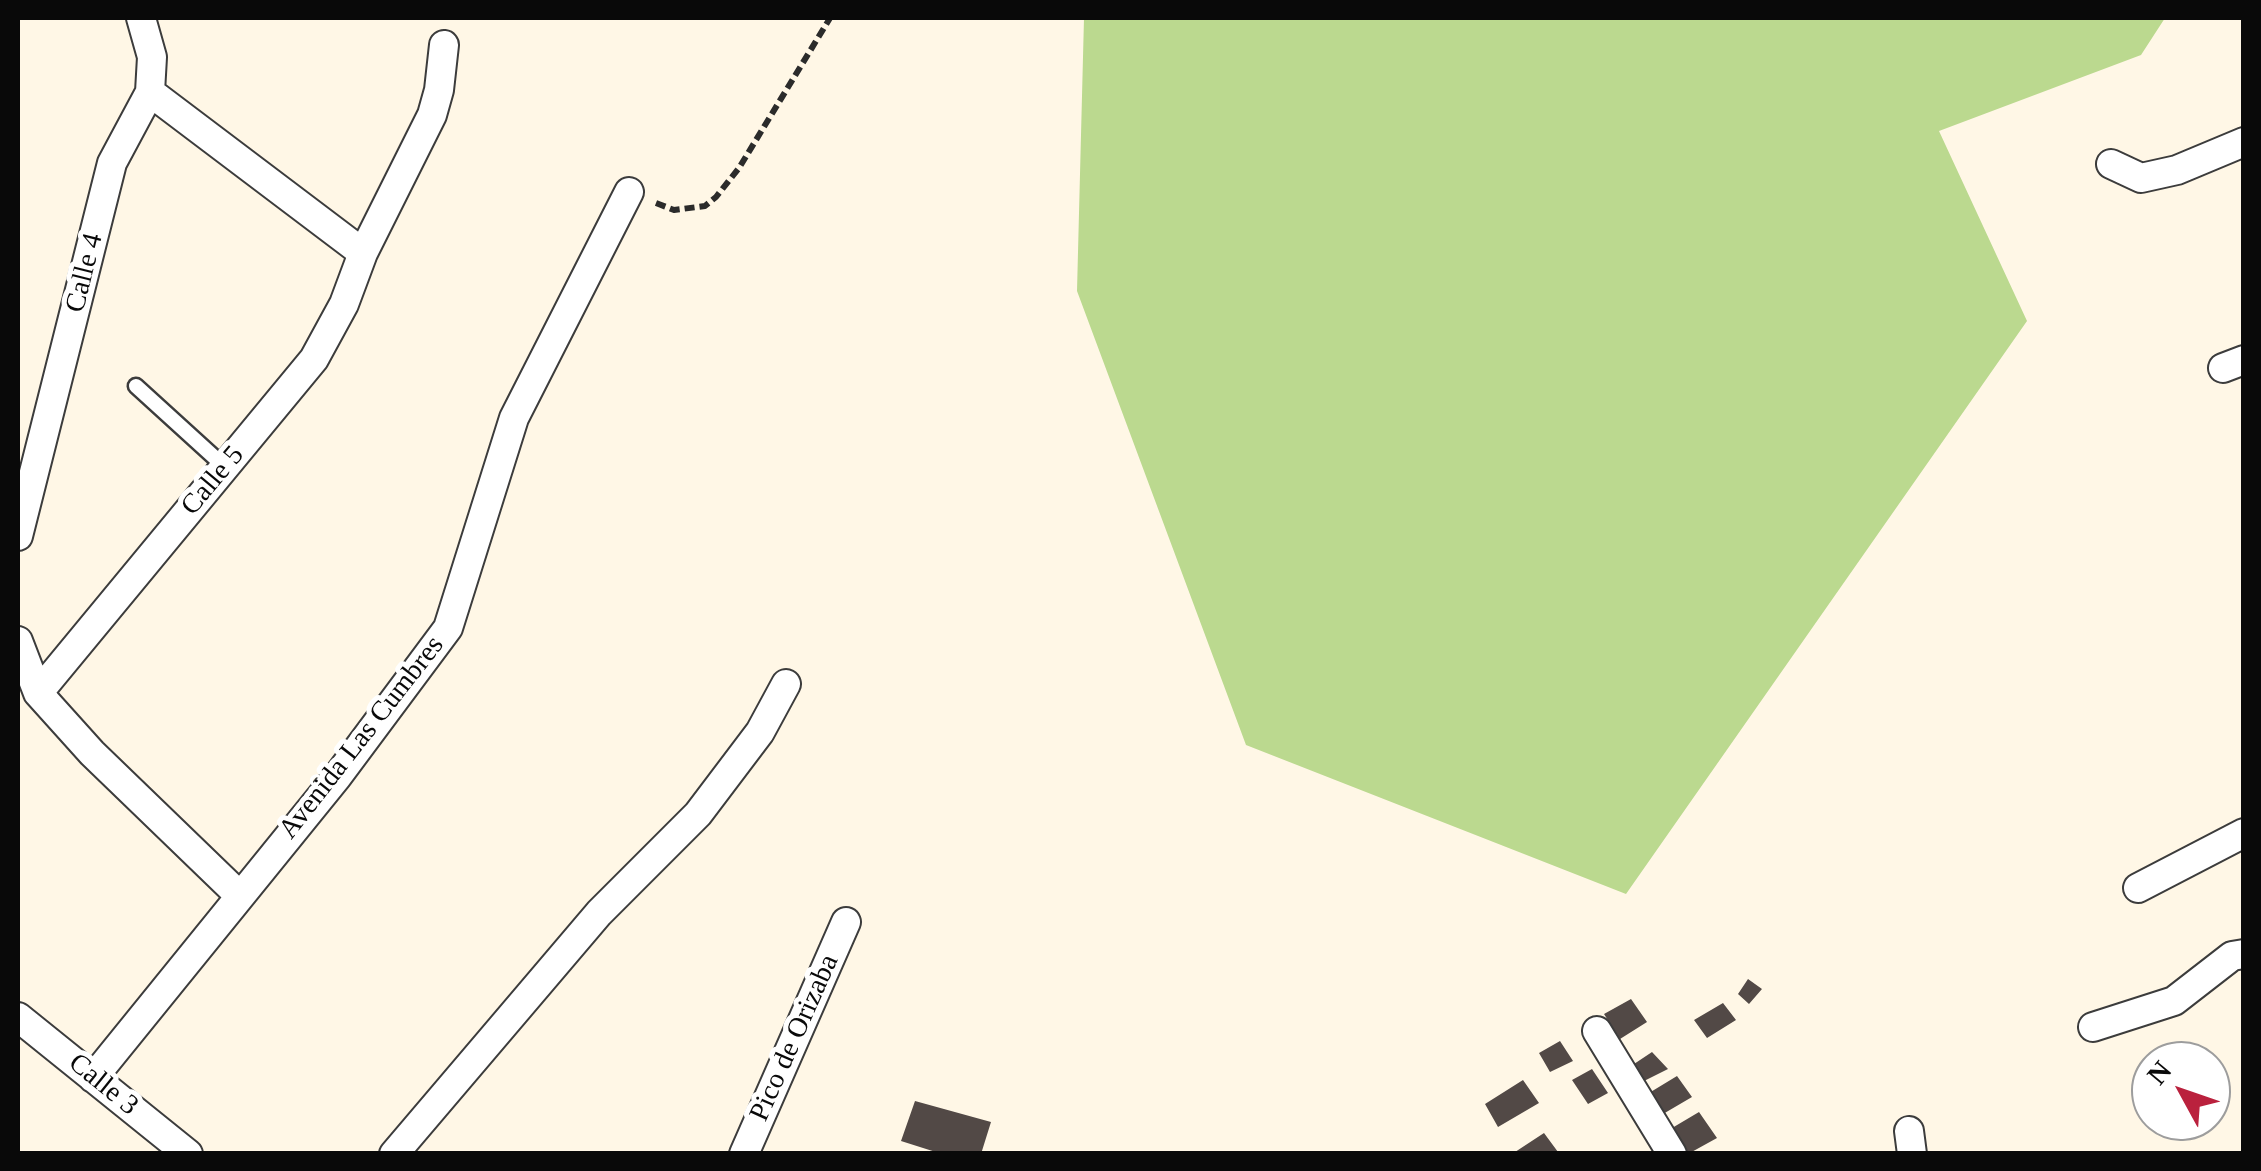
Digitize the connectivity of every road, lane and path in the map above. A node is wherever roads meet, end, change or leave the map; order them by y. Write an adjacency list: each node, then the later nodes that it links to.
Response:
1 (141, 18): 4 (street)
2 (830, 18): 7 (path)
3 (444, 45): 8 (street, Calle 5)
4 (150, 92): 8 (street); 11 (street, Calle 4)
5 (2244, 142): 6 (street)
6 (2111, 164)
7 (629, 192): 17 (street, Avenida Las Cumbres)
8 (362, 253): 10 (street, Calle 5)
9 (136, 386): 10 (lane)
10 (224, 467): 14 (street, Calle 5)
11 (18, 536)
12 (18, 642): 14 (street)
13 (786, 684): 25 (street)
14 (38, 693): 17 (street)
15 (2244, 833): 16 (street)
16 (2138, 888)
17 (239, 895): 23 (street, Avenida Las Cumbres)
18 (846, 922): 26 (street, Pico de Orizaba)
19 (2244, 954): 21 (street)
20 (18, 1016): 23 (street, Calle 3)
21 (2093, 1026)
22 (1597, 1031): 27 (street)
23 (93, 1078): 24 (street, Calle 3)
24 (188, 1154)
25 (394, 1154)
26 (744, 1154)
27 (1672, 1154)

